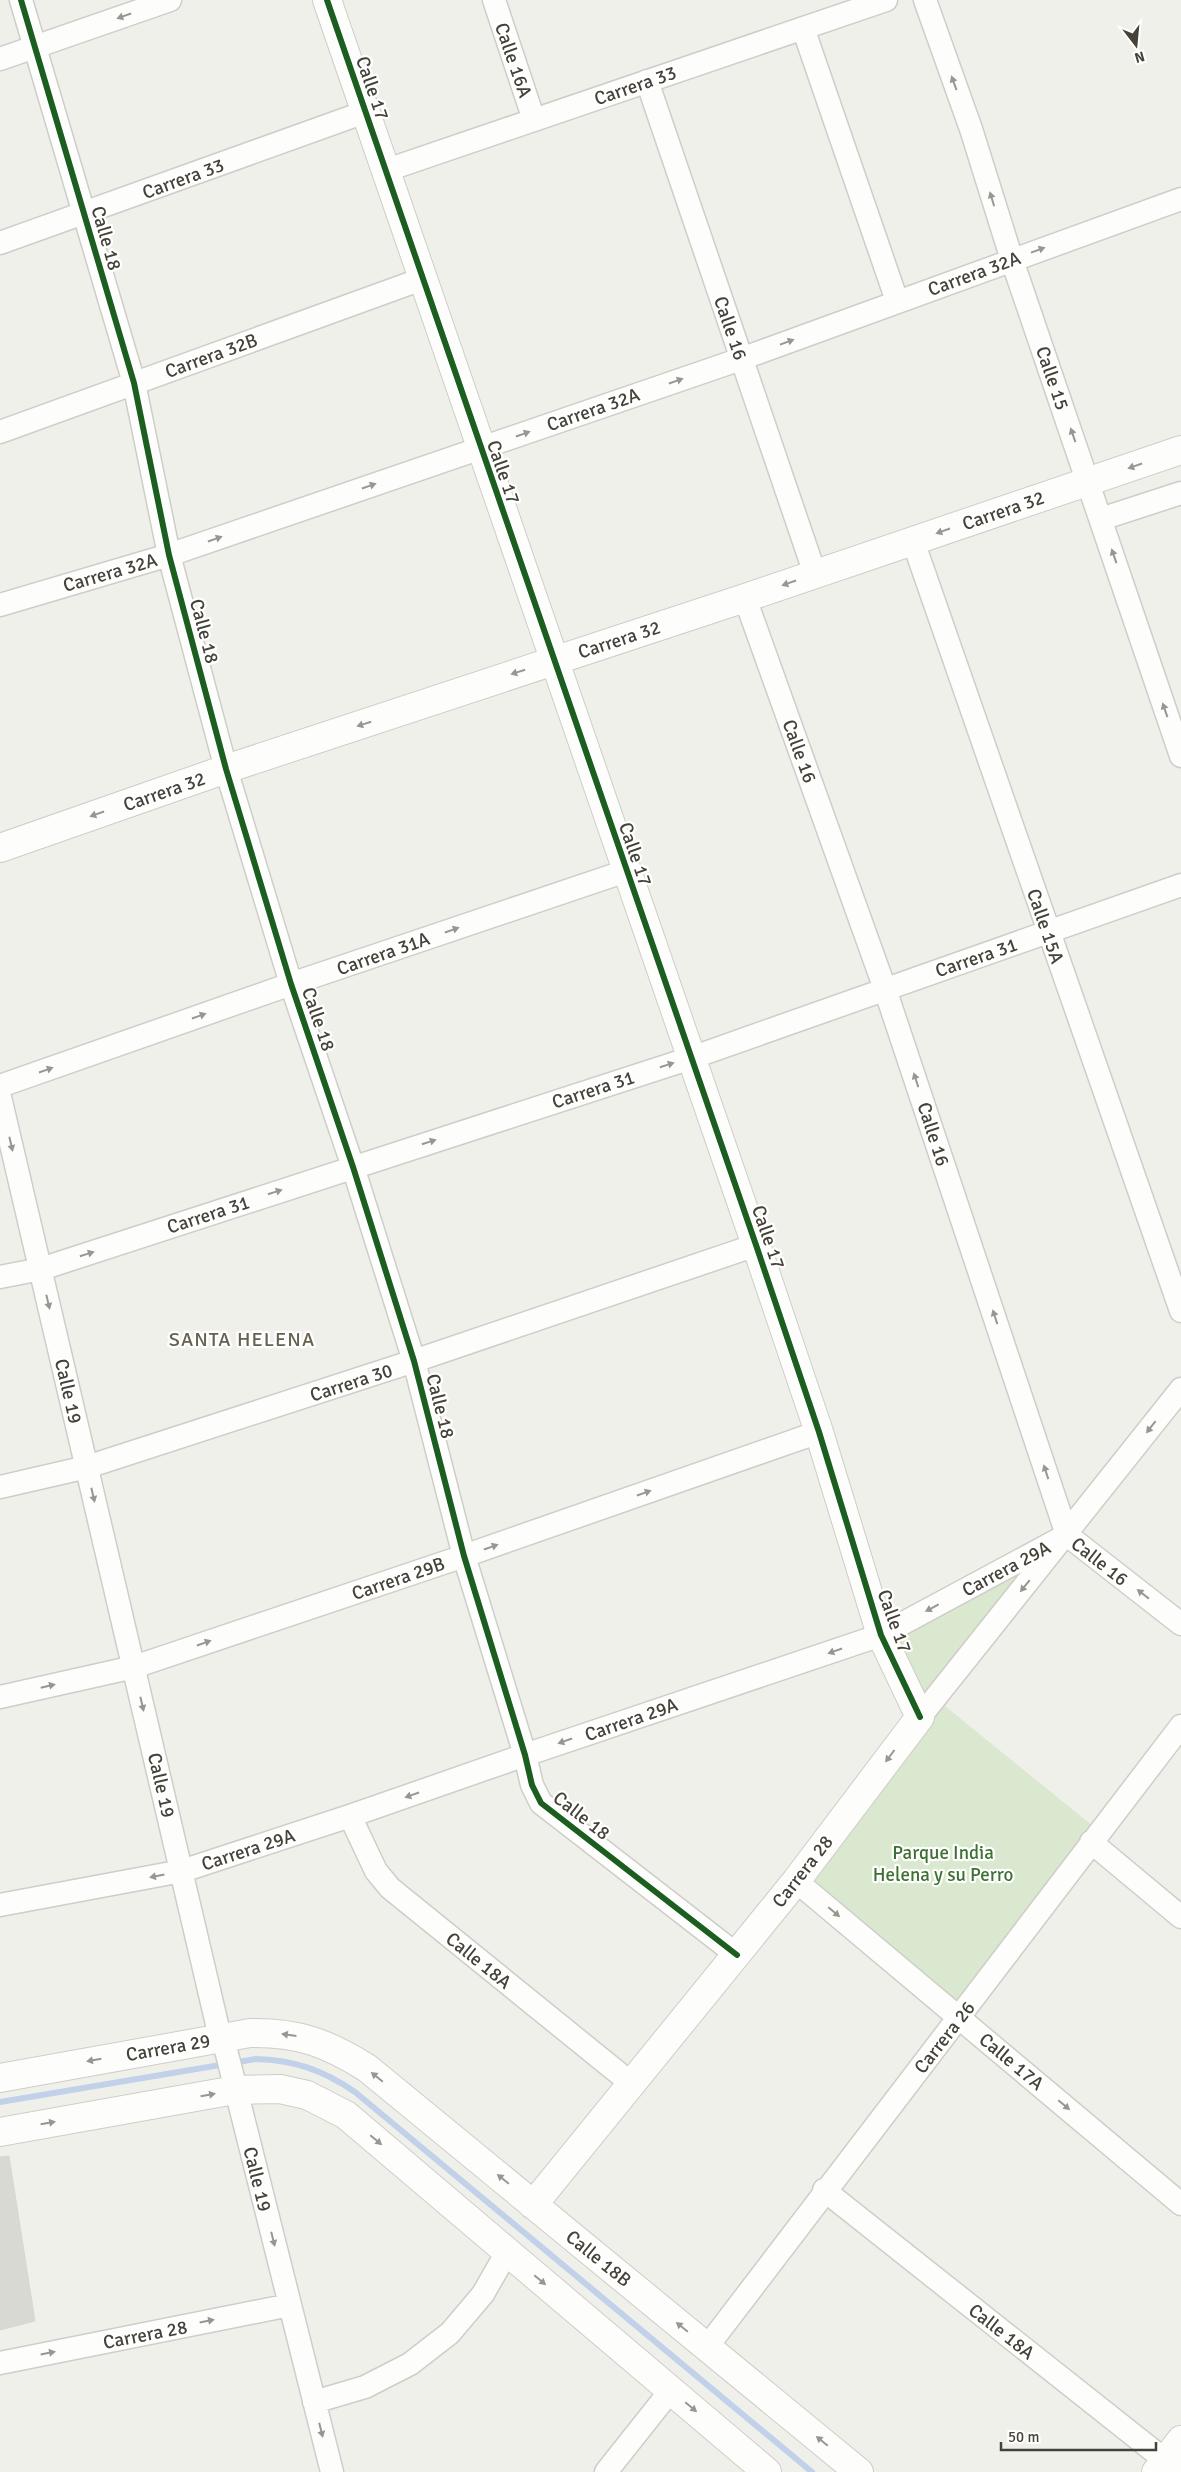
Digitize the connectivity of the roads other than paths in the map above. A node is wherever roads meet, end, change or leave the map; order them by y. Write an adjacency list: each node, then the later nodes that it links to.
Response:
1 (21, 0): 8 (street, Calle 18)
2 (170, 0): 8 (street, one-way to 8)
3 (327, 0): 11 (street, Calle 17)
4 (494, 0): 12 (street, Calle 16A)
5 (886, 0): 7 (street, Carrera 33)
6 (925, 0): 17 (street, Calle 15, one-way to 6)
7 (803, 28): 10 (street, Carrera 33); 19 (street)
8 (34, 47): 9 (street); 15 (street, Calle 18)
9 (0, 59)
10 (648, 81): 12 (street, Carrera 33); 20 (street, Calle 16)
11 (365, 112): 13 (street, Calle 17); 15 (street, Carrera 33)
12 (534, 120): 13 (street, Carrera 33)
13 (384, 171): 18 (street, Calle 17)
14 (1181, 199): 17 (street, Carrera 32A, one-way to 14)
15 (85, 213): 16 (street, Carrera 33); 21 (street, Calle 18)
16 (0, 243)
17 (1012, 260): 19 (street, Carrera 32A); 25 (street, Calle 15, one-way to 17)
18 (422, 279): 21 (street, Carrera 32B); 23 (street, Calle 17)
19 (897, 300): 20 (street, Carrera 32A, one-way to 19)
20 (741, 359): 23 (street, Carrera 32A, one-way to 20); 30 (street, Calle 16)
21 (134, 383): 22 (street, Carrera 32B); 29 (street, Calle 18)
22 (0, 432)
23 (480, 448): 29 (street, Carrera 32A, one-way to 23); 33 (street, Calle 17)
24 (1181, 450): 25 (street, Carrera 32, one-way to 25)
25 (1088, 482): 27 (street, Calle 15); 28 (street, Carrera 32, one-way to 28)
26 (1181, 493): 27 (street)
27 (1102, 519): 34 (street, Calle 15, one-way to 27)
28 (912, 541): 30 (street, Carrera 32); 39 (street, Calle 15A)
29 (169, 555): 32 (street, Carrera 32A); 35 (street, Calle 18)
30 (815, 574): 31 (street, Carrera 32, one-way to 31)
31 (745, 598): 33 (street, Carrera 32); 41 (street, Calle 16)
32 (0, 604)
33 (553, 661): 35 (street, Carrera 32, one-way to 35); 37 (street, Calle 17)
34 (1181, 756)
35 (226, 770): 36 (street, Carrera 32, one-way to 36); 40 (street, Calle 18)
36 (0, 848)
37 (626, 871): 40 (street, Carrera 31A, one-way to 37); 42 (street, Calle 17)
38 (1181, 885): 39 (street, Carrera 31)
39 (1048, 932): 41 (street, Carrera 31); 49 (street, Calle 15A)
40 (291, 984): 43 (street, Carrera 31A, one-way to 40); 45 (street, Calle 18)
41 (885, 989): 42 (street, Carrera 31); 55 (street, Calle 16, one-way to 41)
42 (691, 1058): 45 (street, Carrera 31, one-way to 42); 46 (street, Calle 17)
43 (0, 1086)
44 (0, 1097): 47 (street, Calle 19, one-way to 47)
45 (353, 1167): 47 (street, Carrera 31, one-way to 45); 50 (street, Calle 18)
46 (756, 1244): 50 (street, Carrera 30); 52 (street, Calle 17)
47 (40, 1269): 48 (street, Carrera 31); 53 (street, Calle 19, one-way to 53)
48 (0, 1277)
49 (1181, 1311)
50 (414, 1361): 53 (street, Carrera 30); 56 (street, Calle 18)
51 (1181, 1389): 55 (street, Carrera 29A, one-way to 55)
52 (819, 1432): 56 (street, Carrera 29B, one-way to 52); 58 (street, Calle 17)
53 (87, 1467): 54 (street, Carrera 30); 59 (street, Calle 19, one-way to 59)
54 (0, 1487)
55 (1067, 1534): 57 (street, Calle 16, one-way to 55); 58 (street, Carrera 29A, one-way to 58); 61 (street, Carrera 28, one-way to 61)
56 (464, 1556): 59 (street, Carrera 29B, one-way to 56); 63 (street, Calle 18)
57 (1181, 1624)
58 (881, 1635): 61 (street, Calle 17); 63 (street, Carrera 29A, one-way to 63)
59 (134, 1667): 60 (street, Carrera 29B, one-way to 59); 66 (street, Calle 19, one-way to 66)
60 (0, 1697)
61 (920, 1717): 67 (street, Carrera 28, one-way to 67)
62 (1181, 1726): 65 (street, Carrera 26)
63 (525, 1755): 64 (street, Carrera 29A, one-way to 64); 70 (street, Calle 18)
64 (350, 1816): 66 (street, Carrera 29A); 76 (street, Calle 18A)
65 (1091, 1842): 69 (street); 71 (street, Carrera 26)
66 (182, 1871): 68 (street, Carrera 29A, one-way to 68); 72 (street, Calle 19)
67 (796, 1881): 70 (street, Carrera 28); 71 (street, Calle 17A, one-way to 71)
68 (0, 1905)
69 (1181, 1917)
70 (737, 1955): 76 (street, Carrera 28)
71 (960, 2017): 78 (street, Carrera 26); 79 (street, Calle 17A, one-way to 79)
72 (223, 2041): 73 (street, Carrera 29, one-way to 72); 74 (street, Carrera 29, one-way to 74); 75 (street, Calle 19)
73 (336, 2049): 80 (street, Calle 18B, one-way to 73)
74 (0, 2078)
75 (234, 2082): 77 (street, one-way to 75); 81 (street, one-way to 81); 82 (street, Calle 19, one-way to 82)
76 (632, 2084): 80 (street, Carrera 28)
77 (0, 2132)
78 (824, 2190): 83 (street, Carrera 26); 87 (street, Calle 18A)
79 (1181, 2204)
80 (534, 2205): 83 (street, Calle 18B, one-way to 80)
81 (507, 2252): 85 (street, one-way to 85); 86 (street)
82 (290, 2305): 84 (street, Carrera 28, one-way to 82); 86 (street, Calle 19)
83 (707, 2347): 91 (street, Calle 18B, one-way to 83)
84 (0, 2363)
85 (671, 2390): 89 (street); 90 (street, one-way to 90)
86 (314, 2402): 88 (street, Calle 19, one-way to 88)
87 (1170, 2461)
88 (332, 2472)
89 (606, 2472)
90 (767, 2472)
91 (859, 2472)

